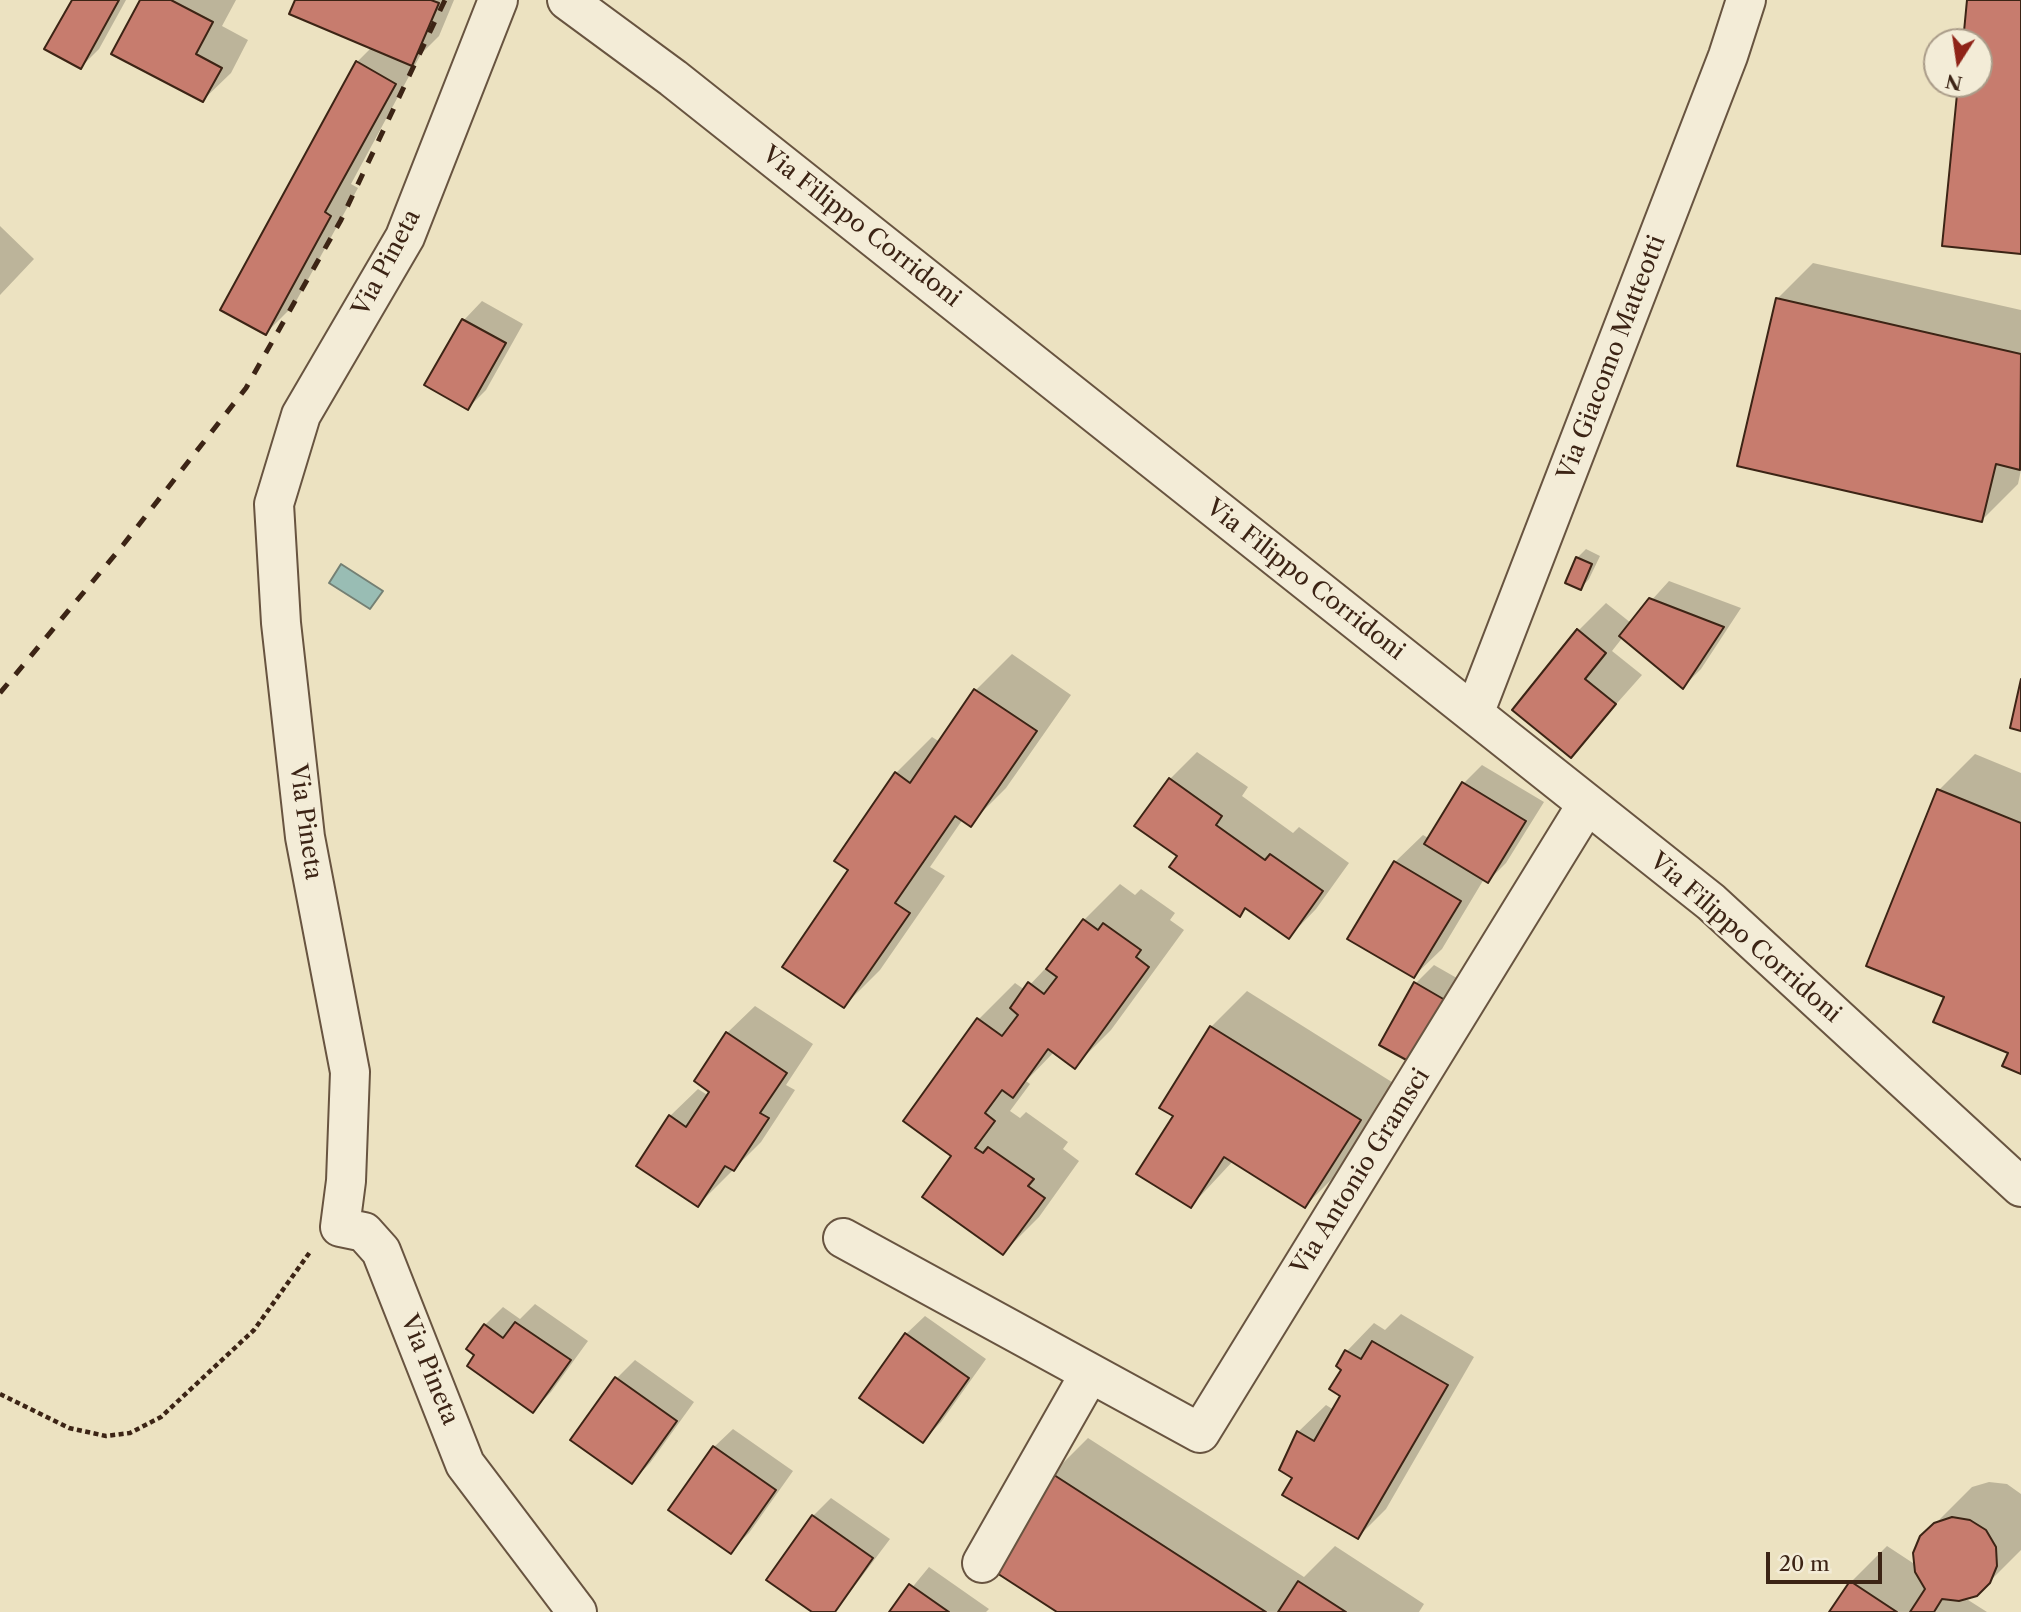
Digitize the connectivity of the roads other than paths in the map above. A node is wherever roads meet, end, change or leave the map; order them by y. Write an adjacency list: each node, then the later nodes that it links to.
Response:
1 (498, 0): 10 (street, Via Pineta)
2 (567, 0): 4 (street, Via Filippo Corridoni)
3 (1746, 0): 4 (street, Via Giacomo Matteotti)
4 (1474, 714): 5 (street, Via Filippo Corridoni)
5 (1587, 804): 6 (street, Via Filippo Corridoni); 8 (street, Via Antonio Gramsci)
6 (2021, 1186)
7 (843, 1238): 8 (street, Via Antonio Gramsci)
8 (1090, 1373): 9 (street)
9 (982, 1563)
10 (577, 1612)

